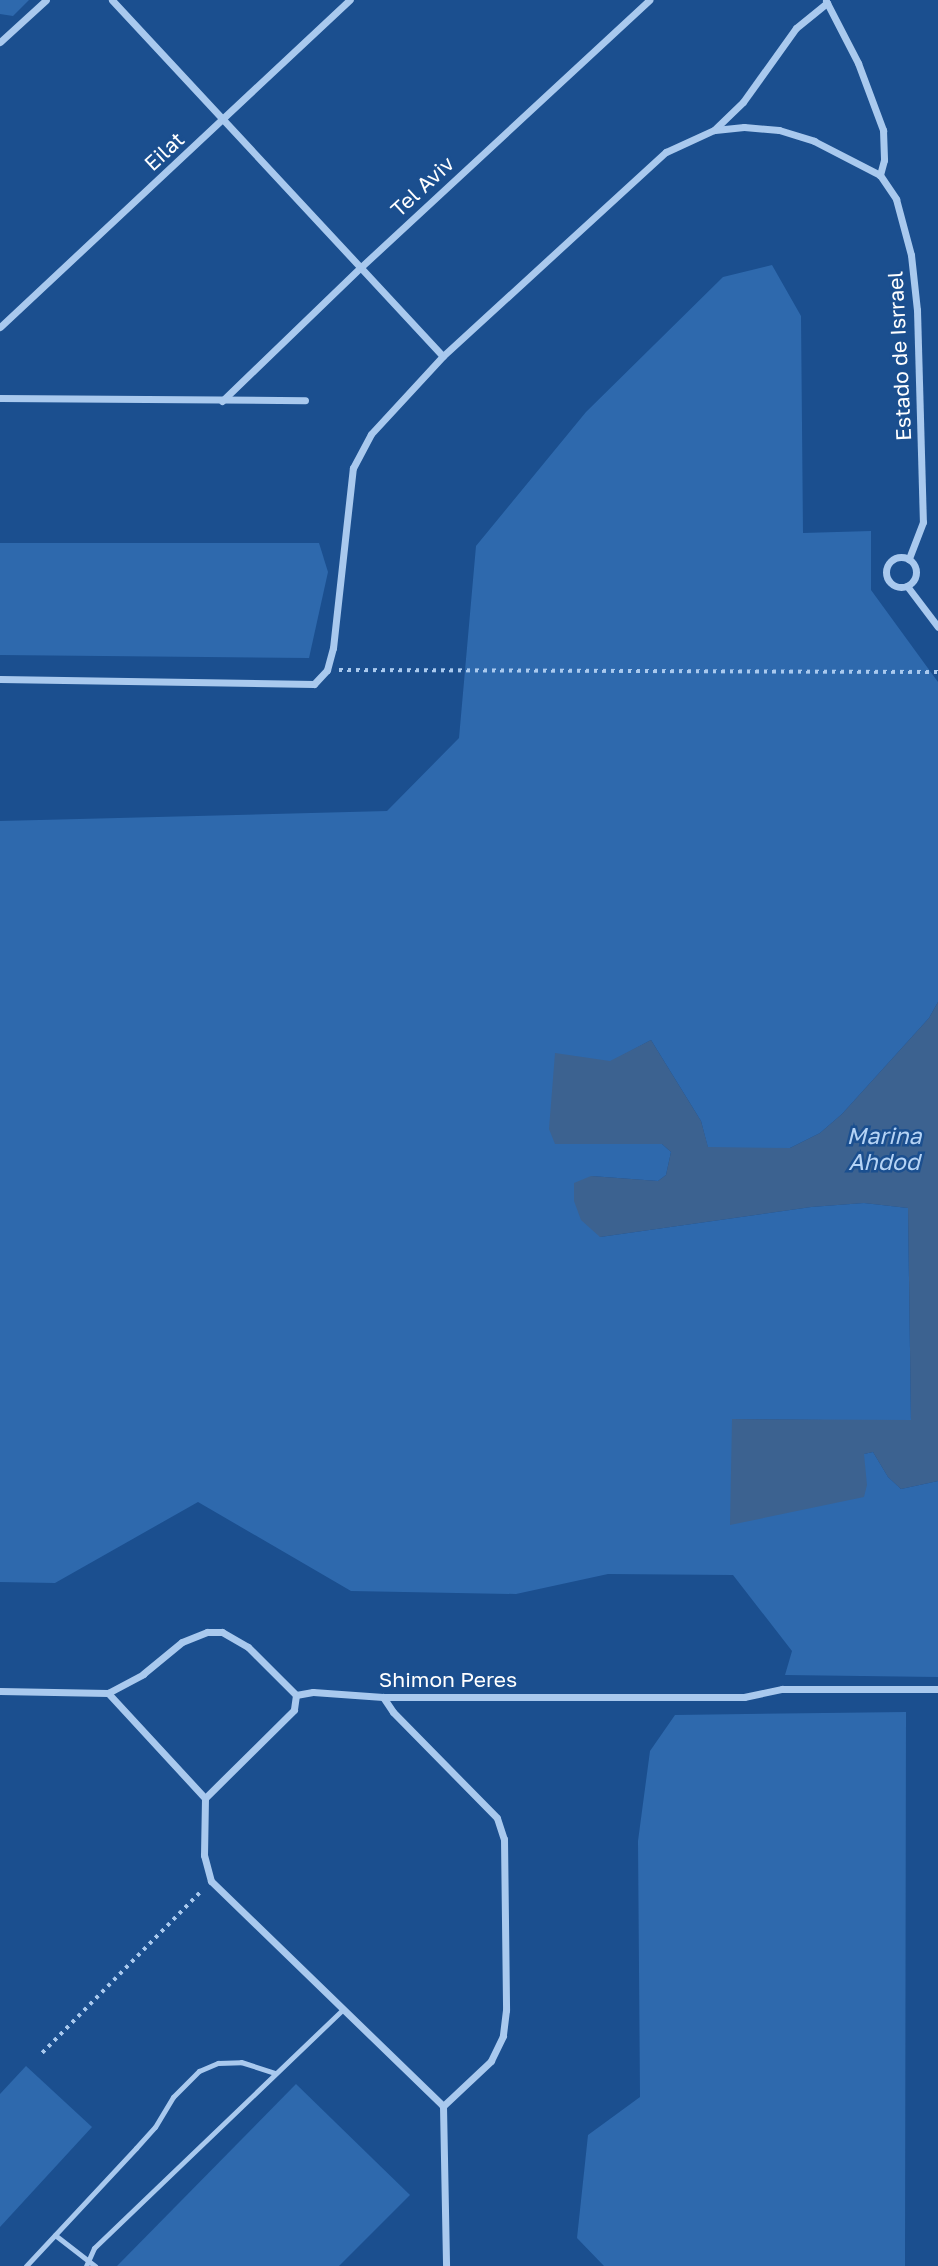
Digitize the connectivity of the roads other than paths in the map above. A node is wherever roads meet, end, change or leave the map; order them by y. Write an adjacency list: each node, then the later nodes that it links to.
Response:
1 (46, 0): 6 (street)
2 (112, 0): 7 (street)
3 (350, 0): 7 (street, Eilat)
4 (649, 0): 10 (street, Tel Aviv)
5 (826, 1): 8 (street); 9 (street)
6 (0, 42)
7 (225, 119): 10 (street); 11 (street, Eilat)
8 (714, 130): 9 (street); 12 (street)
9 (880, 175): 16 (street, Estado de Isrrael)
10 (361, 267): 12 (street); 15 (street, Tel Aviv)
11 (0, 327)
12 (443, 356): 19 (street)
13 (0, 398): 15 (street)
14 (305, 400): 15 (street)
15 (222, 401)
16 (909, 559): 17 (street); 17 (street)
17 (907, 586): 18 (street)
18 (938, 627)
19 (0, 680)
20 (938, 1689): 24 (street, Shimon Peres)
21 (0, 1691): 22 (street)
22 (108, 1693): 23 (street); 25 (street)
23 (296, 1695): 24 (street, Shimon Peres); 25 (street)
24 (383, 1697): 28 (street)
25 (205, 1798): 26 (street)
26 (343, 2010): 27 (lane); 28 (street)
27 (275, 2073): 29 (lane); 30 (lane)
28 (443, 2106): 34 (street)
29 (55, 2235): 30 (lane); 31 (lane)
30 (87, 2259): 32 (lane); 33 (lane)
31 (26, 2266)
32 (86, 2266)
33 (95, 2266)
34 (446, 2266)

